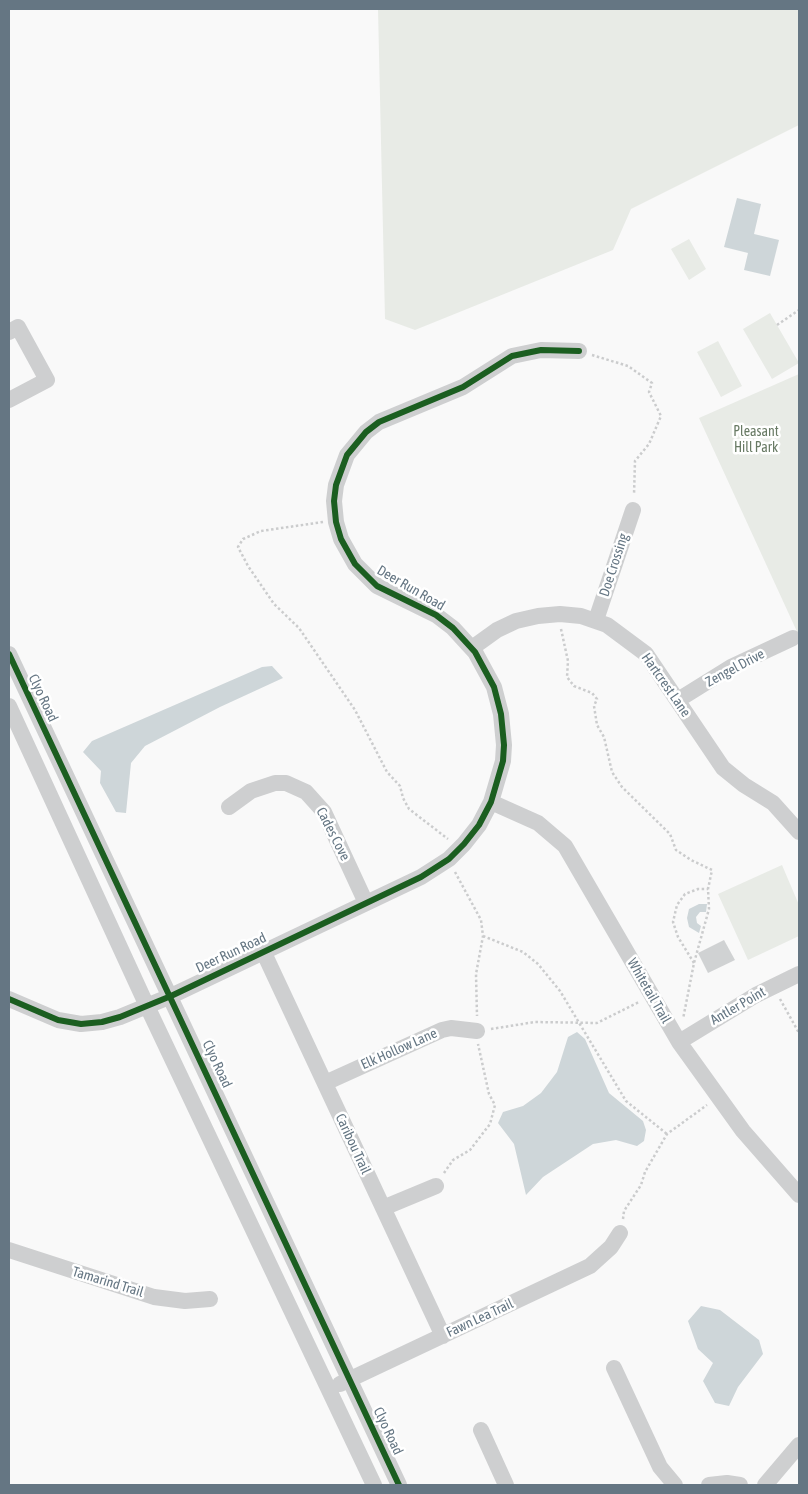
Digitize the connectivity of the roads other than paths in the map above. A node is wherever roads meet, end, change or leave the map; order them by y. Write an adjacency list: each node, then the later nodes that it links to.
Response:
1 (9, 332): 3 (street)
2 (579, 351): 7 (street, Deer Run Road)
3 (9, 400)
4 (633, 510): 5 (street, Doe Crossing)
5 (596, 620): 7 (street, Hartcrest Lane); 9 (street, Hartcrest Lane)
6 (793, 638): 9 (street, Zengel Drive)
7 (472, 648): 14 (street, Deer Run Road)
8 (9, 654): 10 (street, Clyo Road)
9 (678, 700): 16 (street, Hartcrest Lane)
10 (32, 705): 11 (street); 12 (street, Clyo Road)
11 (10, 712): 13 (street)
12 (40, 722): 13 (street); 20 (street, Clyo Road)
13 (14, 732): 22 (street)
14 (492, 802): 17 (street, Deer Run Road); 24 (street, Whitetail Trail)
15 (228, 807): 17 (street, Cades Cove)
16 (799, 832)
17 (366, 903): 18 (street, Deer Run Road)
18 (263, 951): 20 (street, Deer Run Road); 25 (street, Caribou Trail)
19 (799, 974): 24 (street, Antler Point)
20 (171, 996): 22 (street, Deer Run Road); 34 (street, Clyo Road)
21 (9, 999): 22 (street, Deer Run Road)
22 (147, 1006): 35 (street)
23 (477, 1031): 25 (street, Elk Hollow Lane)
24 (679, 1042): 27 (street, Whitetail Trail)
25 (325, 1083): 28 (street, Caribou Trail)
26 (436, 1186): 28 (street)
27 (799, 1195)
28 (384, 1208): 32 (street, Caribou Trail)
29 (620, 1233): 32 (street, Fawn Lea Trail)
30 (9, 1250): 31 (street, Tamarind Trail)
31 (210, 1299)
32 (443, 1336): 34 (street, Fawn Lea Trail)
33 (614, 1368): 41 (street)
34 (350, 1379): 35 (street, Fawn Lea Trail); 39 (street, Clyo Road)
35 (329, 1389): 38 (street)
36 (481, 1430): 40 (street)
37 (799, 1444): 44 (street)
38 (374, 1485)
39 (399, 1485)
40 (506, 1485)
41 (675, 1485)
42 (709, 1485): 43 (street)
43 (740, 1485)
44 (765, 1485)

